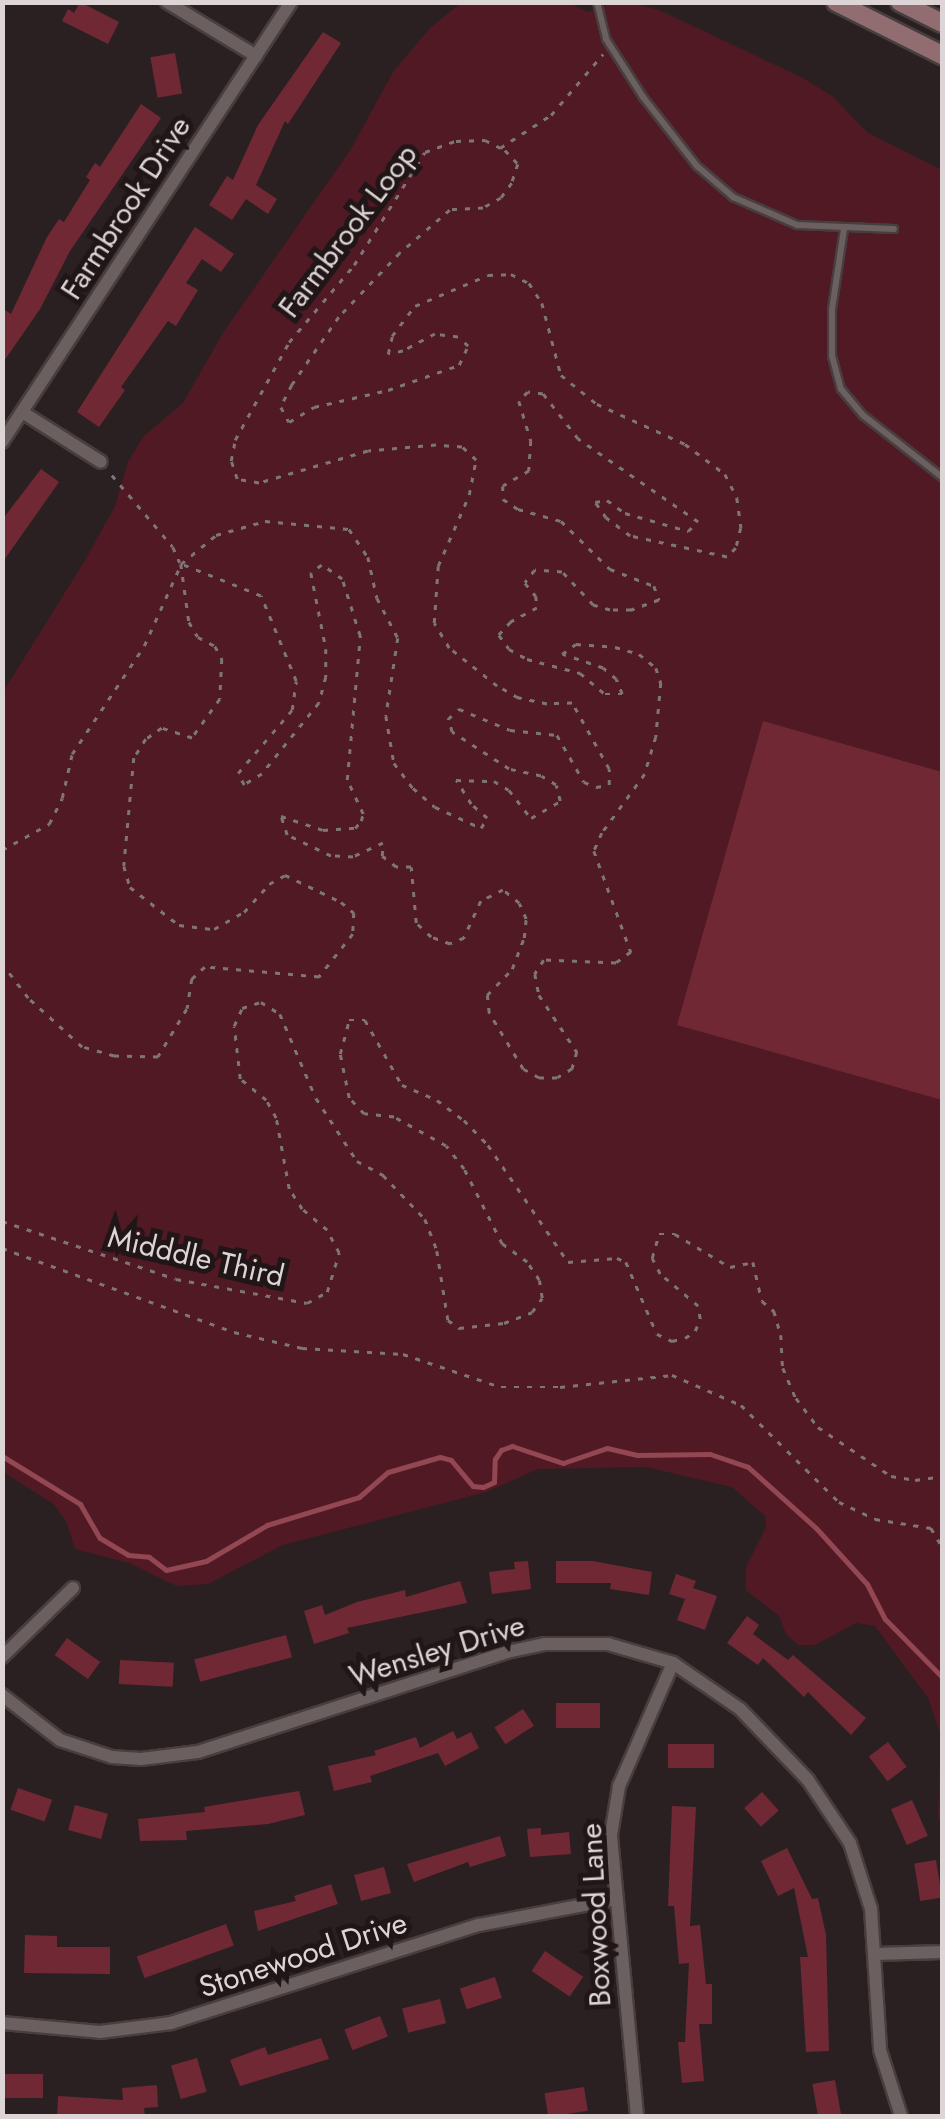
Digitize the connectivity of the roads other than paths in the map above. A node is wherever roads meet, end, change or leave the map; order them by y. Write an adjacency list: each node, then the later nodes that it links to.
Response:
1 (167, 2): 8 (street)
2 (291, 2): 8 (street, Farmbrook Drive)
3 (597, 2): 9 (lane)
4 (836, 2): 7 (main road)
5 (900, 2): 6 (main road)
6 (942, 24)
7 (942, 55)
8 (256, 56): 11 (street, Farmbrook Drive)
9 (844, 230): 10 (lane); 14 (lane)
10 (894, 230)
11 (22, 412): 12 (street, Farmbrook Drive); 13 (street)
12 (2, 442)
13 (101, 462)
14 (942, 477)
15 (73, 1588): 16 (street)
16 (2, 1657)
17 (673, 1662): 18 (street, Wensley Drive); 19 (street, Boxwood Lane); 21 (street, Wensley Drive)
18 (2, 1695)
19 (615, 1900): 22 (street, Stonewood Drive); 23 (street, Boxwood Lane)
20 (942, 1952): 21 (street)
21 (875, 1954): 24 (street, Wensley Drive)
22 (2, 2023)
23 (637, 2116)
24 (901, 2116)

